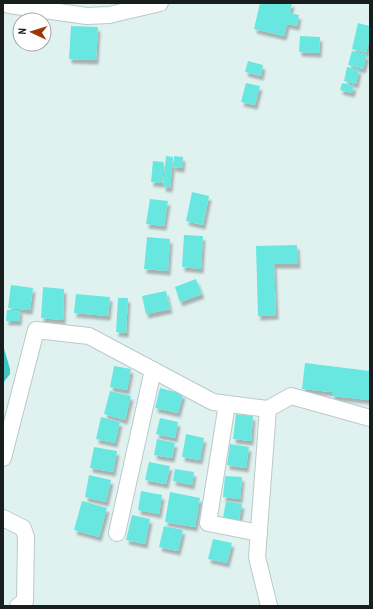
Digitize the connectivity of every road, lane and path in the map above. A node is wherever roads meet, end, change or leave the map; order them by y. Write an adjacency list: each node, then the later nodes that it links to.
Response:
1 (3, 3): 2 (street)
2 (160, 3)
3 (153, 370): 4 (street); 7 (street); 9 (street)
4 (227, 404): 5 (street); 10 (street)
5 (268, 409): 6 (street); 10 (street)
6 (370, 418)
7 (3, 458)
8 (3, 518): 11 (street)
9 (117, 533)
10 (259, 533): 12 (street)
11 (18, 606)
12 (270, 606)

